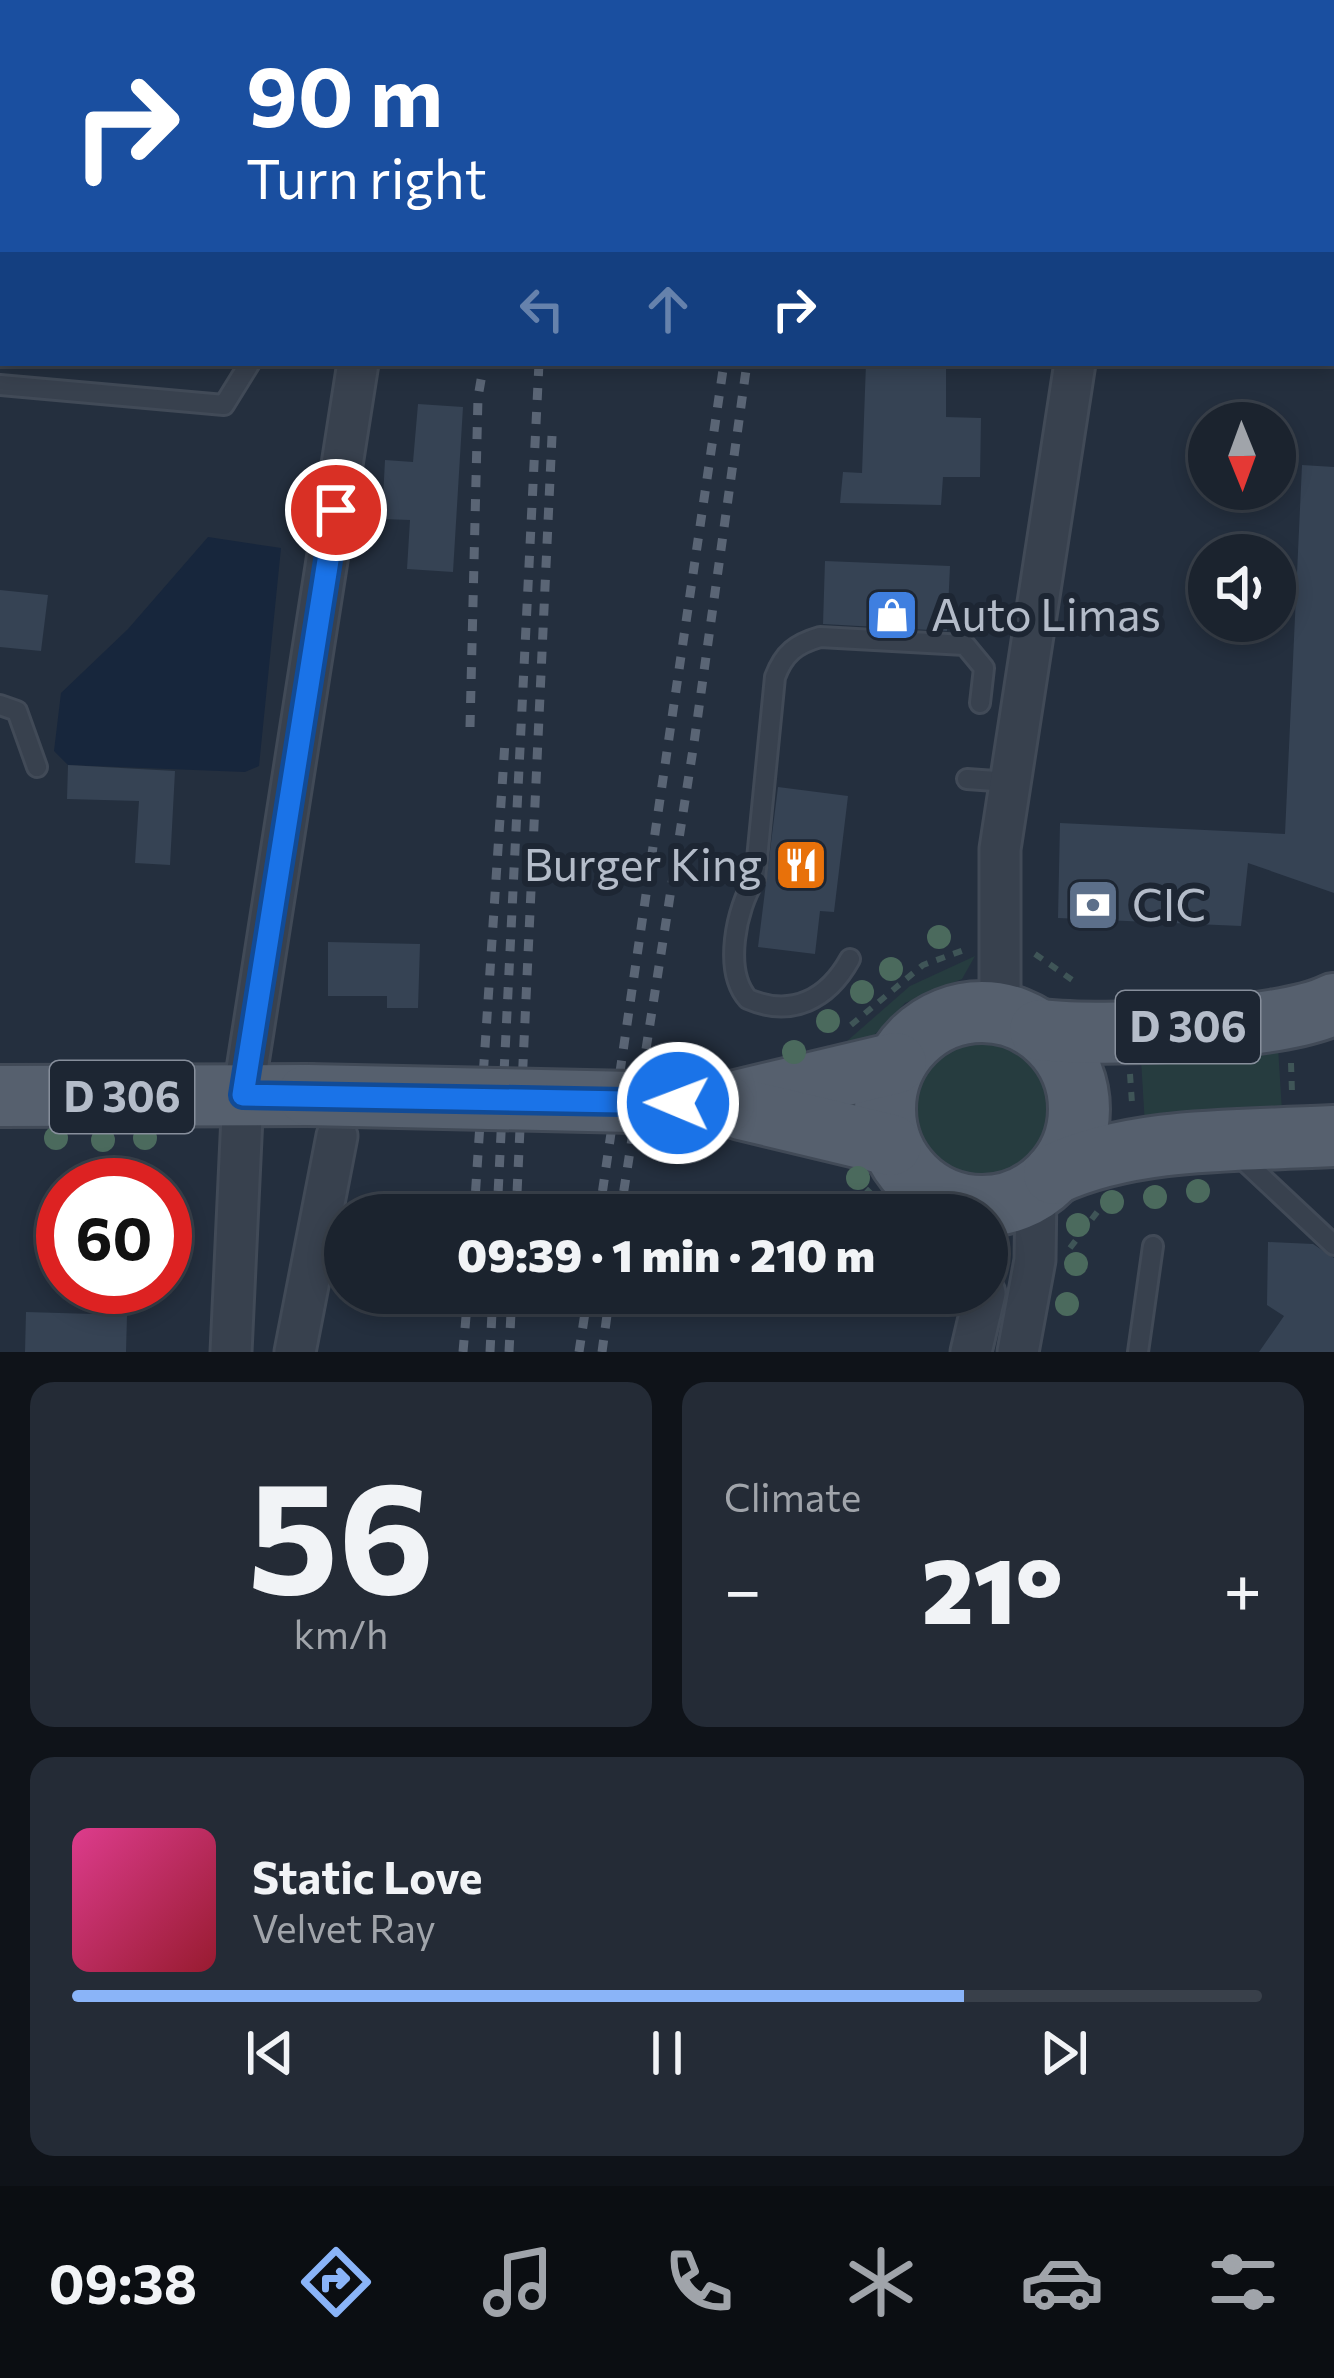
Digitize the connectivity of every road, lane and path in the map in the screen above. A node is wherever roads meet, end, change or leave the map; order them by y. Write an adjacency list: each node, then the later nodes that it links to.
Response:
1 (248, 366): 4 (lane)
2 (358, 366): 15 (street)
3 (1076, 366): 9 (street)
4 (0, 385)
5 (980, 703): 10 (lane)
6 (0, 704): 7 (lane)
7 (37, 767)
8 (967, 779): 9 (lane)
9 (1010, 782): 12 (street)
10 (850, 958)
11 (1311, 1011): 13 (main road, D 306); 19 (path)
12 (1020, 1021): 13 (main road, D 306); 14 (main road); 23 (main road)
13 (1127, 1033): 22 (path)
14 (896, 1063): 17 (main road, D 306); 20 (main road)
15 (243, 1095): 16 (main road, D 306); 18 (main road, D 306); 29 (street)
16 (0, 1096)
17 (724, 1104): 18 (main road, D 306, bridge); 20 (main road, D 306)
18 (323, 1116): 30 (street)
19 (1315, 1137): 21 (main road)
20 (891, 1144): 24 (main road)
21 (1226, 1144): 22 (main road); 26 (lane)
22 (1135, 1151): 23 (main road)
23 (1045, 1182): 25 (main road); 32 (street)
24 (933, 1194)
25 (1008, 1201)
26 (1334, 1245)
27 (1153, 1246): 33 (lane)
28 (980, 1314): 31 (street)
29 (231, 1352)
30 (295, 1352)
31 (971, 1352)
32 (1018, 1352)
33 (1138, 1352)

